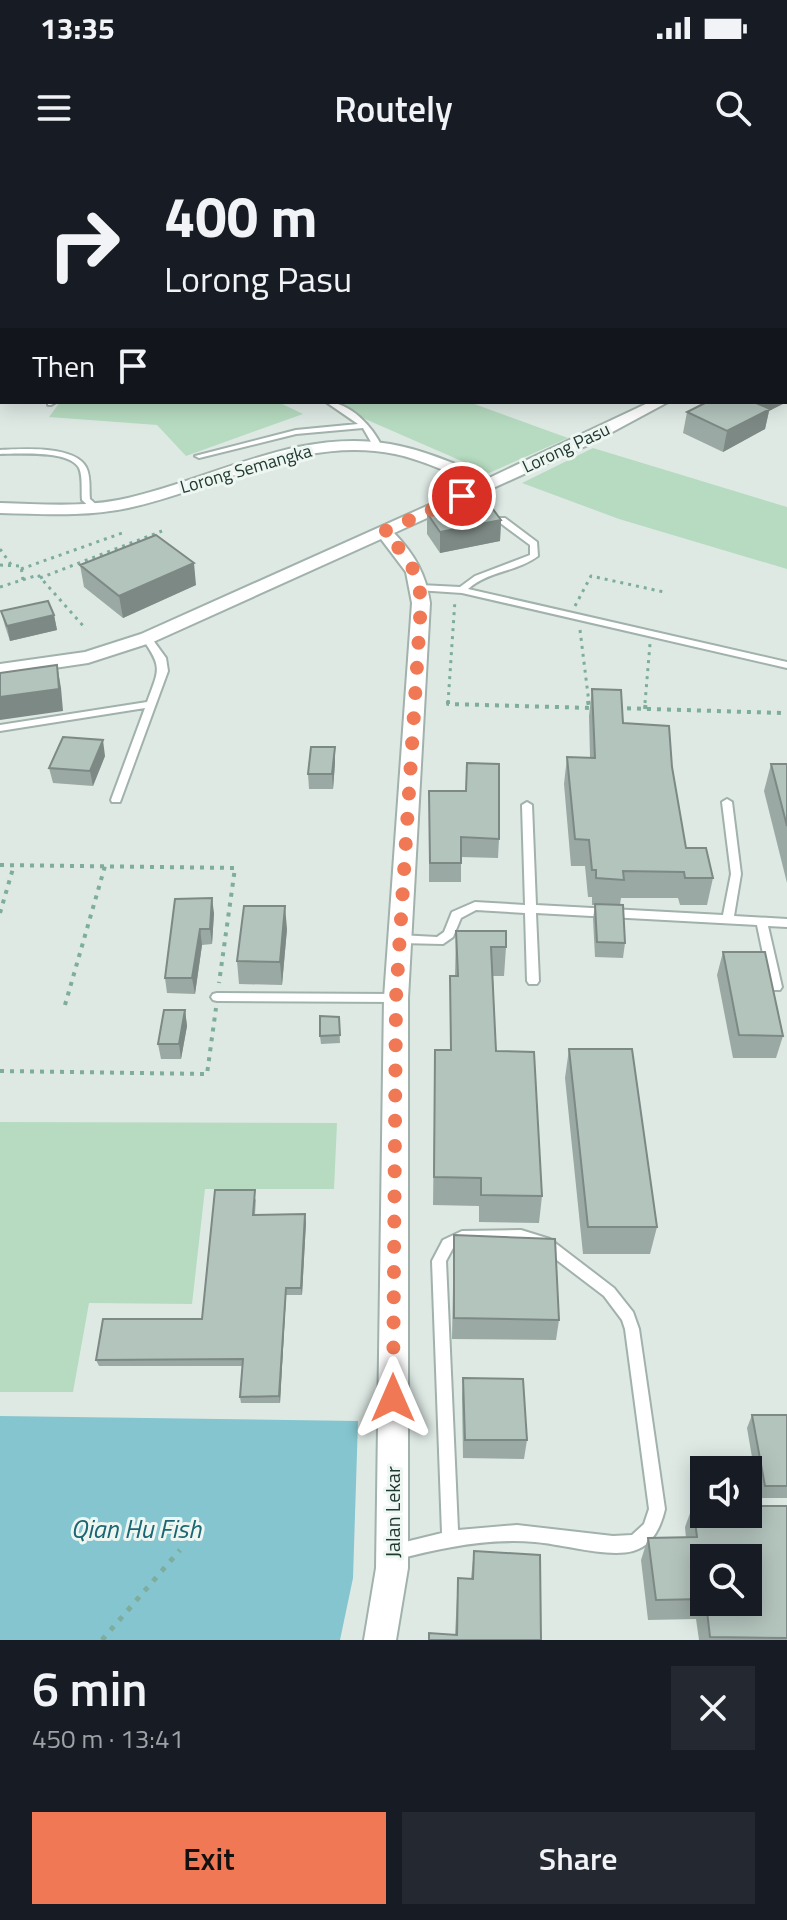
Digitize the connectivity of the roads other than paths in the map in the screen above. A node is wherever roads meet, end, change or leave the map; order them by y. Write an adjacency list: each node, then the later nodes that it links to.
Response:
1 (333, 404): 3 (lane)
2 (657, 404): 7 (street, Lorong Pasu)
3 (365, 426): 4 (lane); 6 (lane)
4 (378, 447): 7 (street, Lorong Semangka); 9 (street, Lorong Semangka)
5 (0, 452): 9 (lane)
6 (199, 456)
7 (488, 484): 11 (street, Lorong Pasu)
8 (0, 508): 9 (street, Lorong Semangka)
9 (96, 508)
10 (502, 520): 13 (lane)
11 (383, 532): 12 (street, Jalan Lekar); 14 (street)
12 (420, 588): 13 (lane); 26 (street, Jalan Lekar)
13 (462, 590): 15 (lane)
14 (147, 638): 16 (street); 17 (lane)
15 (787, 665)
16 (0, 670)
17 (152, 704): 18 (lane); 19 (lane)
18 (0, 728)
19 (116, 800)
20 (727, 802): 23 (lane)
21 (527, 805): 22 (lane)
22 (530, 909): 23 (lane); 26 (lane); 27 (lane)
23 (728, 920): 24 (lane)
24 (762, 922): 25 (lane); 28 (lane)
25 (787, 923)
26 (399, 939): 30 (street, Jalan Lekar)
27 (533, 981)
28 (776, 987)
29 (217, 997): 30 (lane)
30 (396, 998): 32 (street, Jalan Lekar)
31 (450, 1537): 31 (lane); 32 (lane)
32 (392, 1552): 33 (street, Jalan Lekar)
33 (380, 1640)

